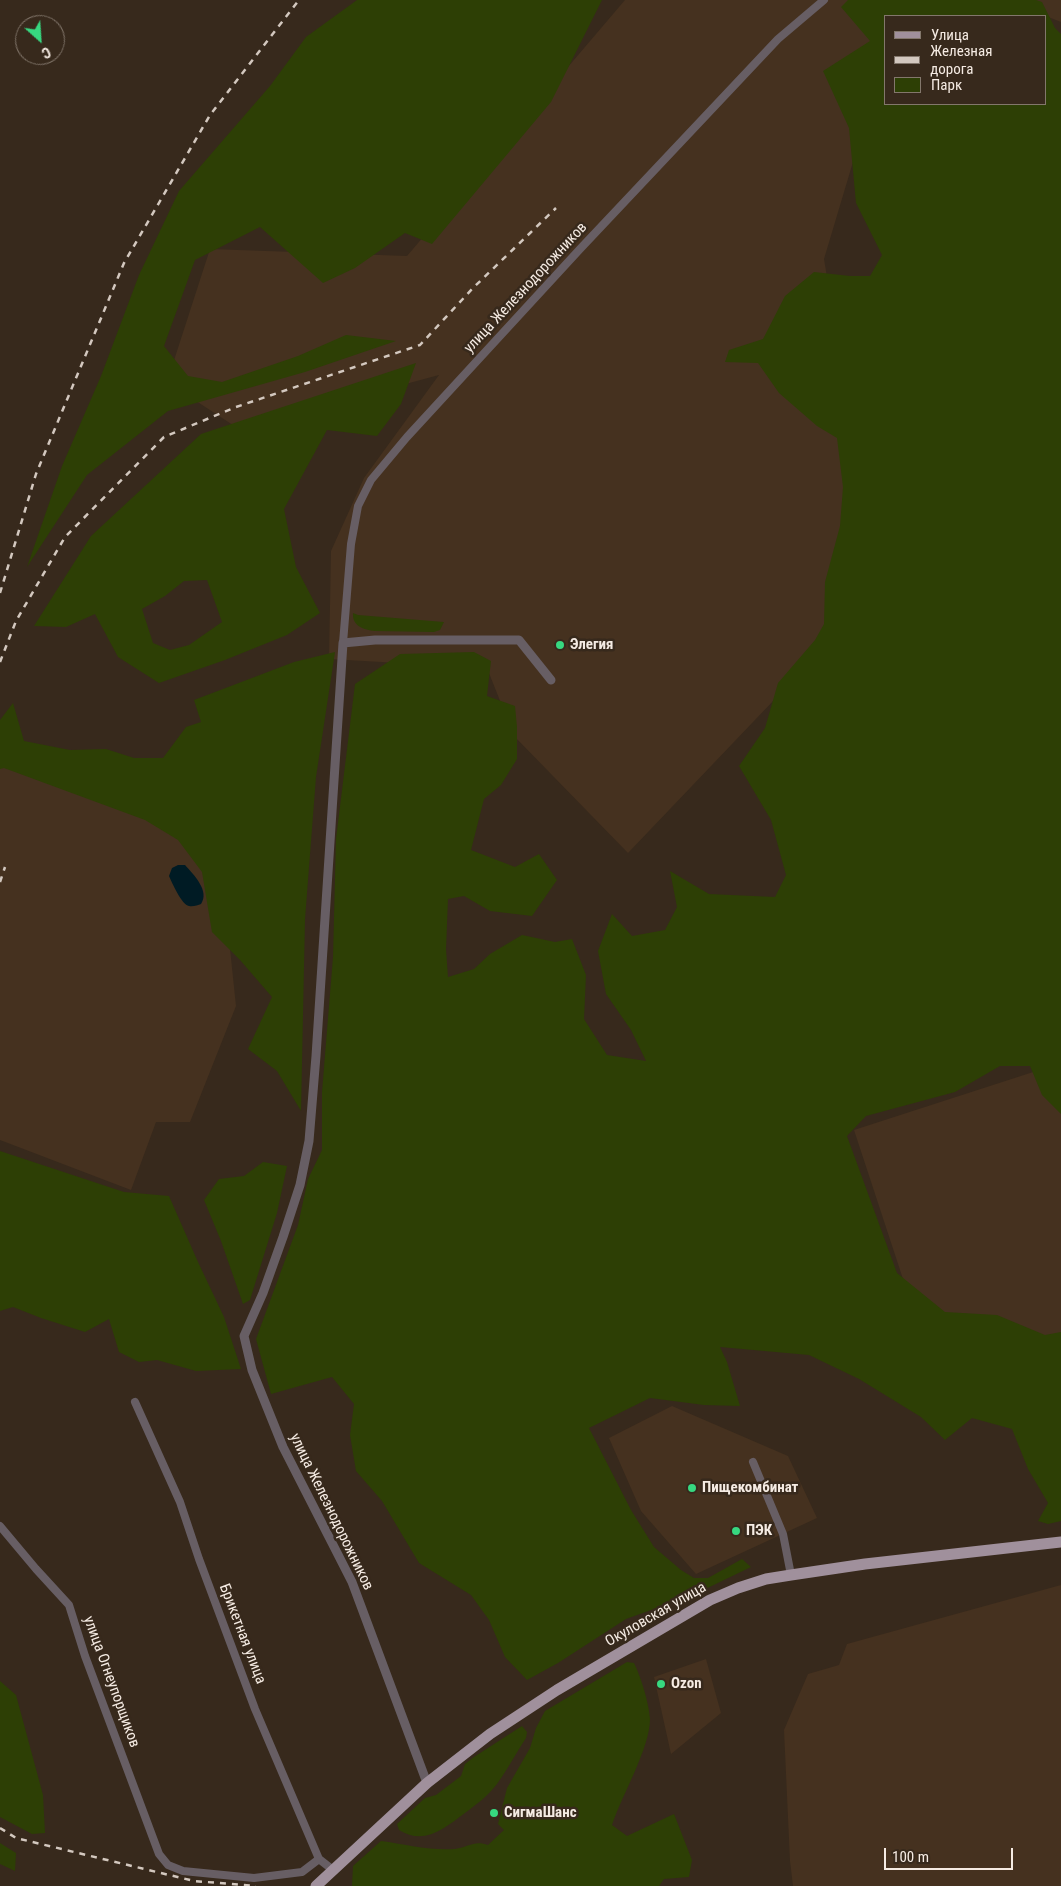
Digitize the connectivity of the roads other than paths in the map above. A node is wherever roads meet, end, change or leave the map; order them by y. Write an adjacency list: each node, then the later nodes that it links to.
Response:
1 (824, 0): 2 (street, улица Железнодорожников)
2 (343, 642): 3 (street); 9 (street, улица Железнодорожников)
3 (551, 680)
4 (135, 1402): 10 (street, Брикетная улица)
5 (753, 1462): 8 (street)
6 (0, 1526): 10 (street, улица Огнеупорщиков)
7 (1061, 1542): 8 (main road, Окуловская улица)
8 (792, 1575): 9 (main road, Окуловская улица)
9 (427, 1783): 11 (main road, Окуловская улица)
10 (319, 1859): 11 (street, Брикетная улица)
11 (333, 1870): 12 (main road, Окуловская улица)
12 (316, 1886)

